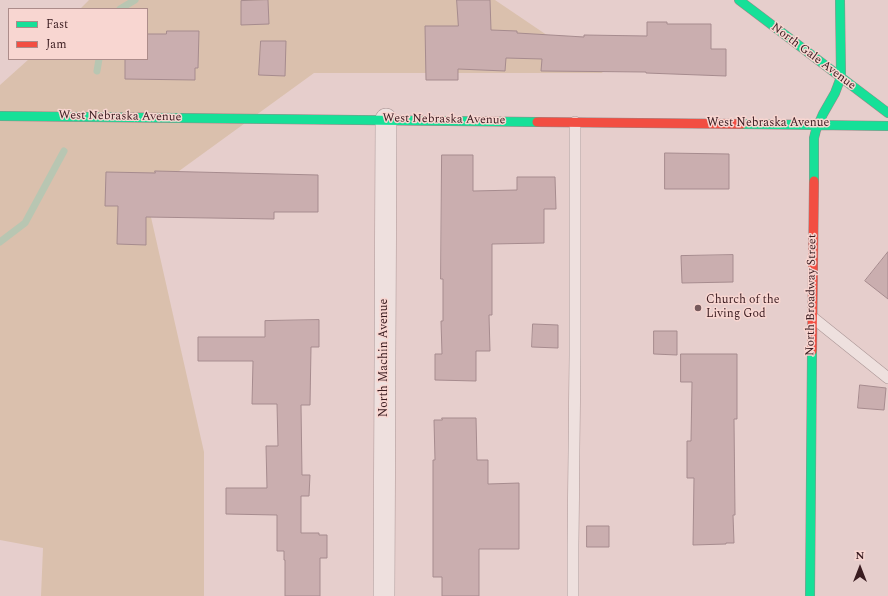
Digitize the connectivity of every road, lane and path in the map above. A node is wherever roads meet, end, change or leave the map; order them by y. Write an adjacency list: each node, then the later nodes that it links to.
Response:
1 (739, 0): 3 (street, North Gale Avenue)
2 (840, 0): 3 (street, North Broadway Street)
3 (841, 77): 4 (street, North Gale Avenue); 8 (street, North Broadway Street)
4 (888, 114)
5 (0, 116): 6 (street, West Nebraska Avenue)
6 (386, 120): 7 (street, West Nebraska Avenue); 12 (street, North Machin Avenue)
7 (575, 122): 8 (street, West Nebraska Avenue); 13 (lane)
8 (817, 125): 9 (street, West Nebraska Avenue); 10 (street, North Broadway Street)
9 (888, 126)
10 (812, 317): 11 (lane); 14 (street, North Broadway Street)
11 (888, 378)
12 (384, 596)
13 (573, 596)
14 (810, 596)

